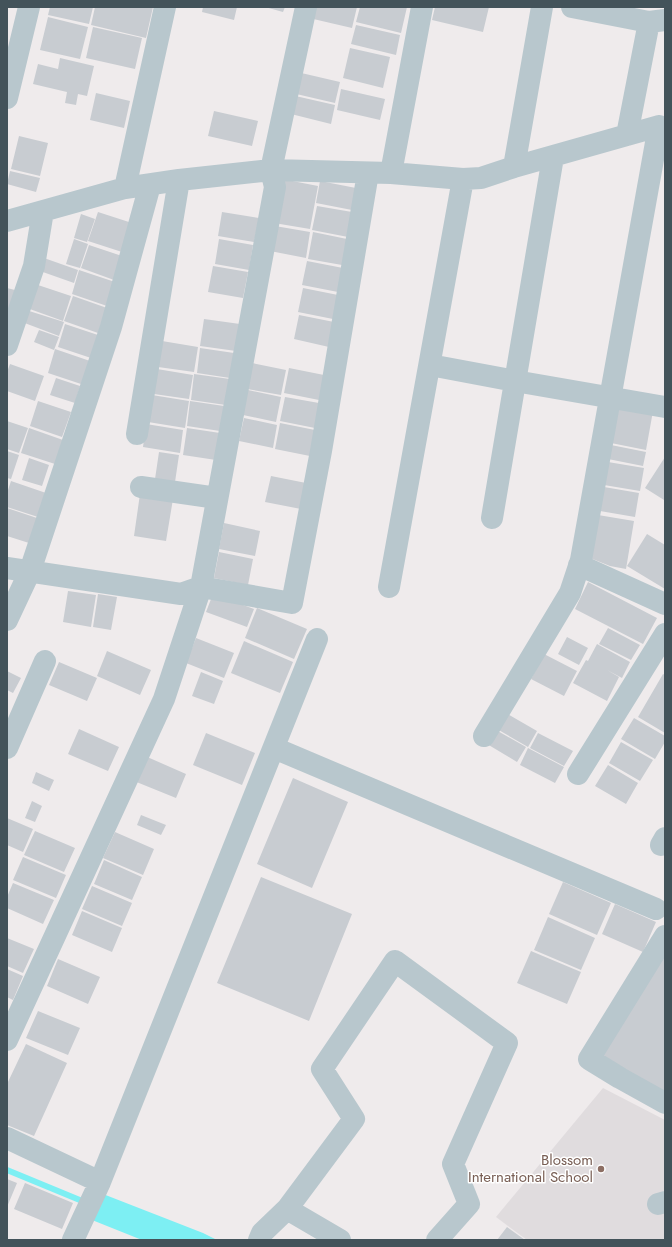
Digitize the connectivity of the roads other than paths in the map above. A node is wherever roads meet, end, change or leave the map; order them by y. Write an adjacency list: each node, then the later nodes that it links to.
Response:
1 (29, 7): 8 (street)
2 (165, 7): 19 (street)
3 (306, 7): 13 (street)
4 (422, 7): 15 (street)
5 (542, 7): 12 (street)
6 (572, 7): 7 (street)
7 (657, 21): 10 (street)
8 (7, 98)
9 (662, 128): 10 (street); 25 (street)
10 (627, 135): 11 (street)
11 (553, 157): 12 (street); 24 (street)
12 (514, 167): 16 (street)
13 (271, 170): 14 (street); 17 (street); 29 (street)
14 (368, 172): 15 (street); 35 (street)
15 (390, 173): 16 (street)
16 (463, 179): 23 (street)
17 (179, 180): 18 (street); 27 (street)
18 (150, 185): 19 (street); 33 (street)
19 (124, 188): 20 (street)
20 (43, 211): 21 (street); 22 (street)
21 (7, 221)
22 (7, 345)
23 (430, 365): 24 (street); 34 (street)
24 (515, 381): 25 (street); 30 (street)
25 (609, 398): 26 (street); 31 (street)
26 (665, 407)
27 (137, 434)
28 (141, 486): 29 (street)
29 (217, 498): 35 (street)
30 (492, 518)
31 (579, 565): 36 (street); 41 (street)
32 (7, 568): 33 (street)
33 (30, 571): 35 (street); 37 (street)
34 (389, 587)
35 (201, 588): 47 (street)
36 (665, 604)
37 (7, 620)
38 (665, 634): 44 (street)
39 (317, 639): 43 (street)
40 (45, 661): 42 (street)
41 (484, 736)
42 (7, 748)
43 (274, 748): 45 (street); 50 (street)
44 (578, 774)
45 (656, 909)
46 (665, 936): 48 (street)
47 (7, 1040)
48 (665, 1103)
49 (7, 1138): 50 (street)
50 (100, 1182): 53 (street)
51 (287, 1209): 52 (street); 54 (street); 55 (street)
52 (260, 1236)
53 (74, 1240)
54 (340, 1240)
55 (437, 1240)

